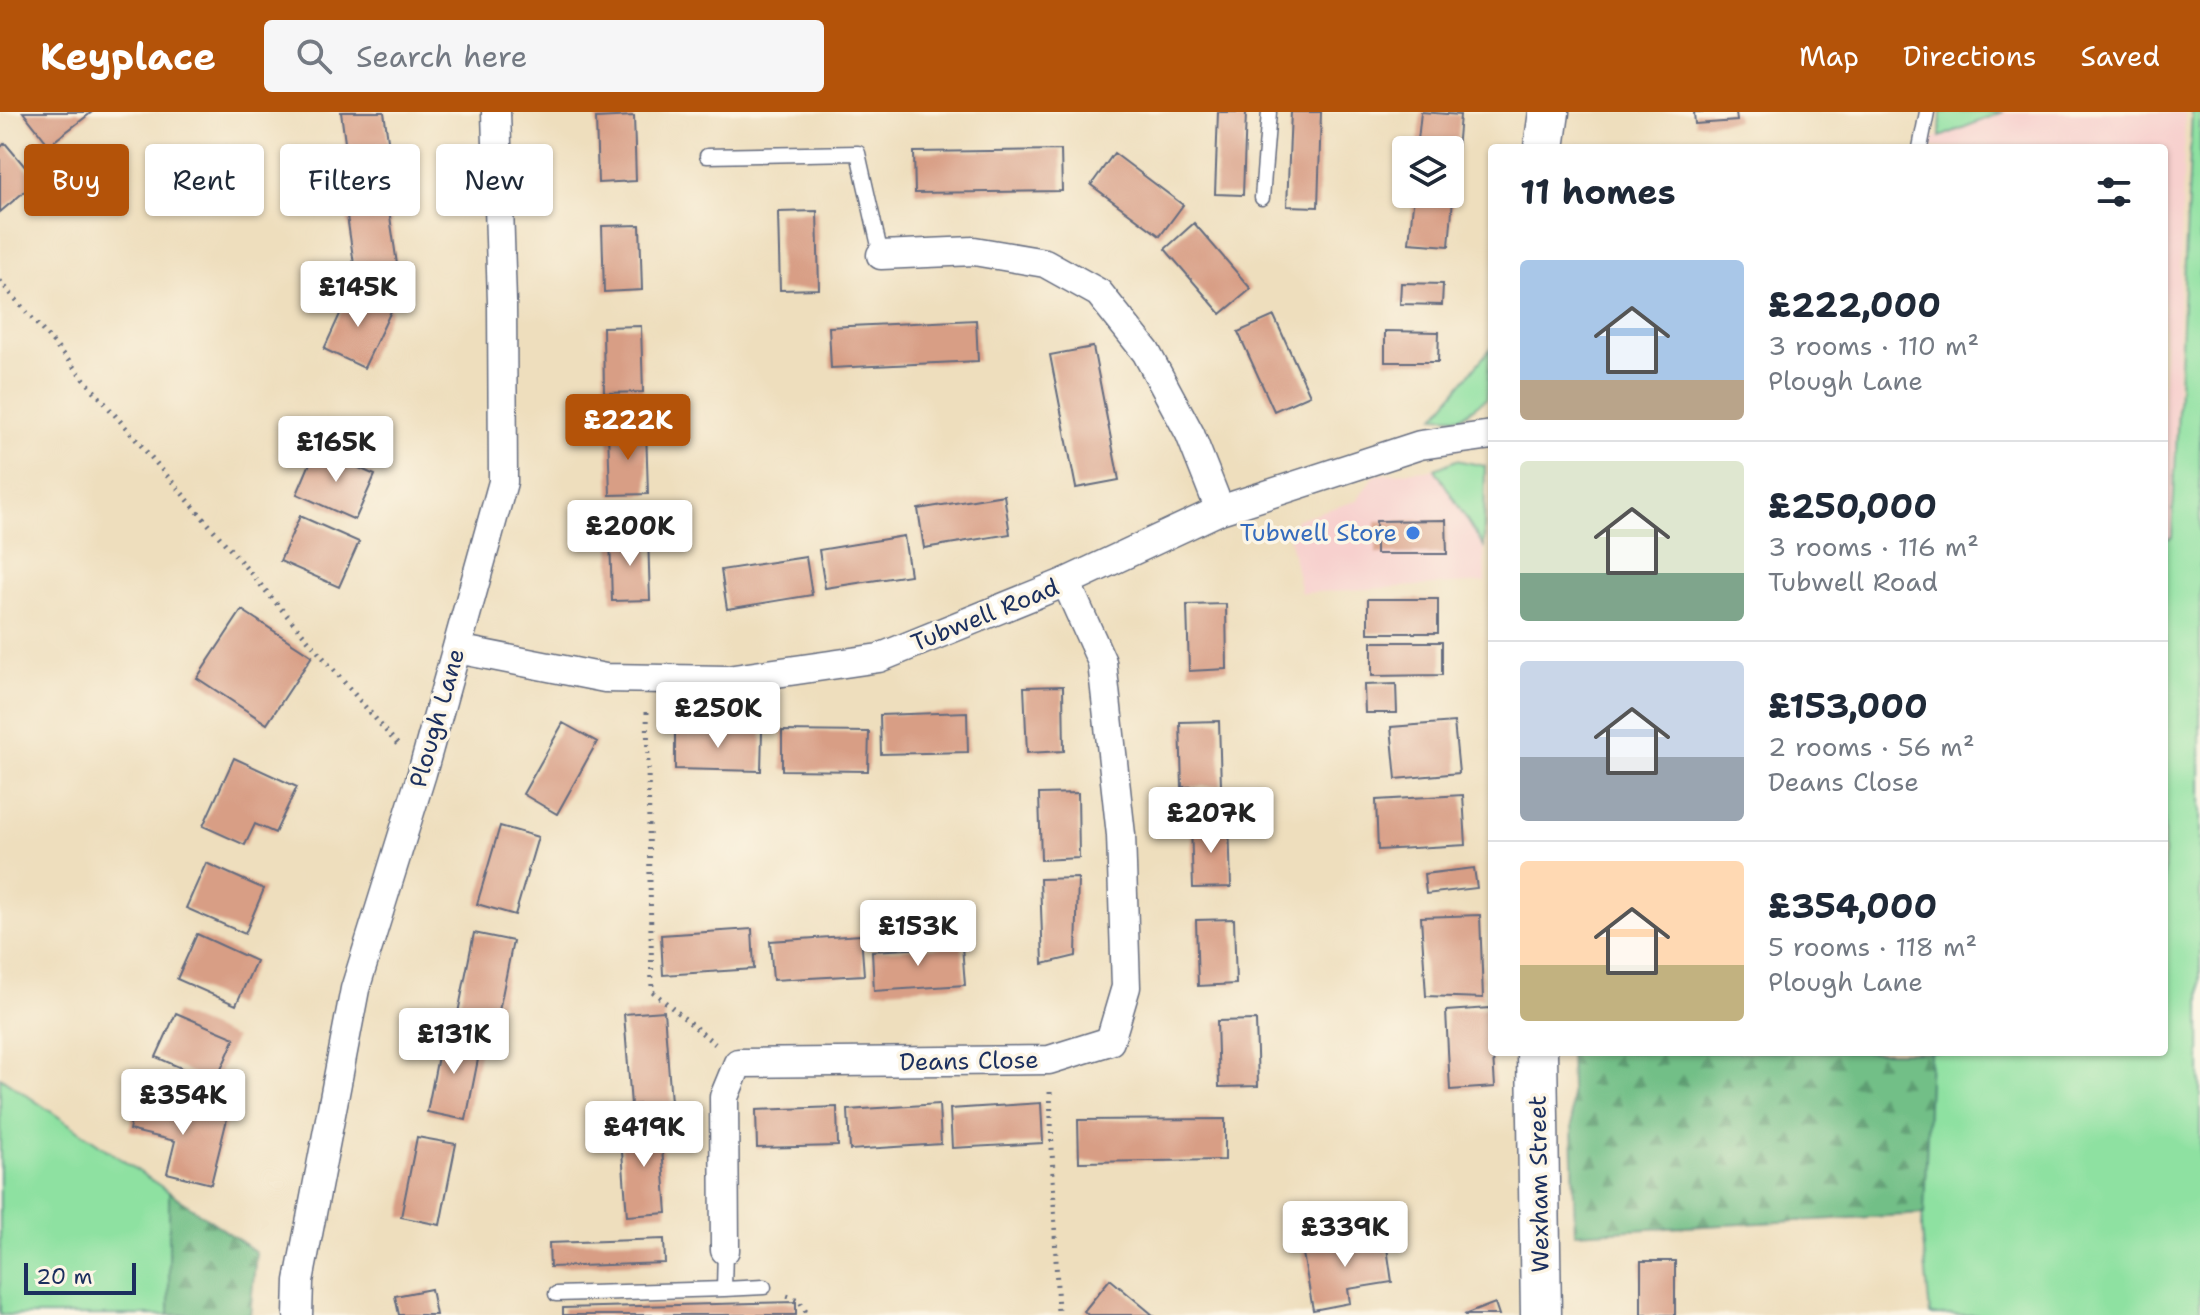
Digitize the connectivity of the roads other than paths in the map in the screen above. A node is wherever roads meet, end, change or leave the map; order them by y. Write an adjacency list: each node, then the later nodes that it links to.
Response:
1 (496, 112): 13 (street, Plough Lane)
2 (1269, 112): 8 (lane)
3 (1549, 112): 5 (street)
4 (1927, 112): 6 (lane)
5 (1545, 144)
6 (1921, 144)
7 (707, 156): 9 (lane)
8 (1262, 198)
9 (881, 255): 11 (street)
10 (1488, 436): 11 (street, Tubwell Road)
11 (1220, 510): 12 (street, Tubwell Road)
12 (1066, 582): 13 (street, Tubwell Road); 15 (street, Deans Close)
13 (457, 649): 19 (street, Plough Lane)
14 (1537, 1056): 20 (street, Wexham Street)
15 (725, 1250): 17 (lane)
16 (764, 1287): 17 (lane)
17 (724, 1289): 18 (lane)
18 (556, 1294)
19 (298, 1315)
20 (1541, 1315)

